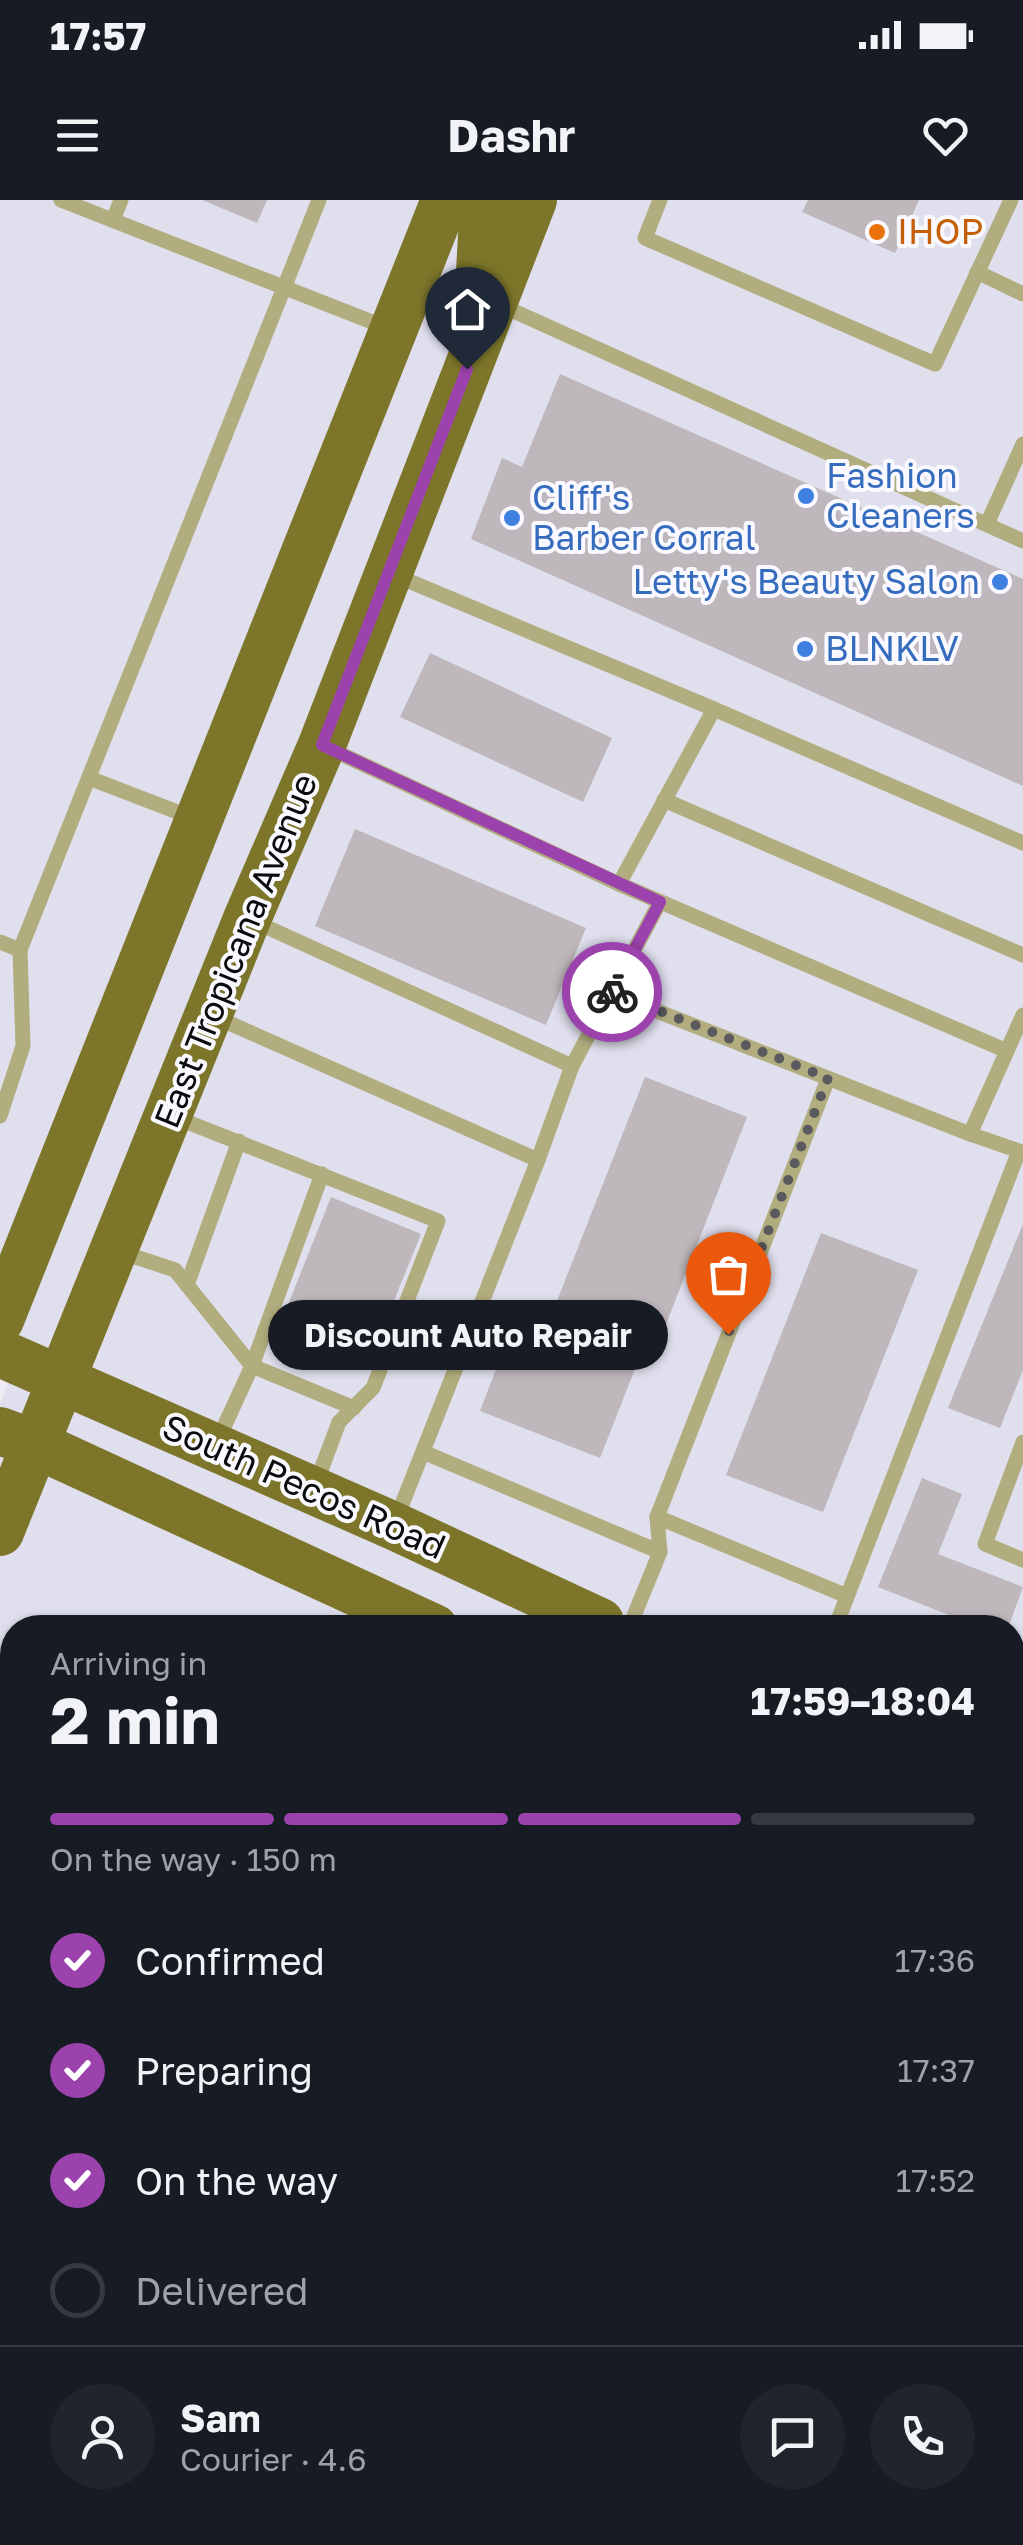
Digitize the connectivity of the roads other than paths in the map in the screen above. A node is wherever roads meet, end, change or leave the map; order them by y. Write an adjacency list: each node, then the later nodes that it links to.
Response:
1 (60, 200): 9 (lane)
2 (121, 200): 9 (lane)
3 (319, 200): 11 (lane)
4 (445, 200): 14 (main road)
5 (491, 200): 13 (main road)
6 (533, 200): 13 (main road, East Tropicana Avenue)
7 (660, 200): 10 (lane)
8 (1011, 200): 10 (lane)
9 (113, 220): 11 (lane)
10 (977, 272): 12 (lane)
11 (285, 288): 14 (lane); 21 (lane)
12 (1023, 294)
13 (493, 302): 16 (lane); 18 (main road, East Tropicana Avenue)
14 (394, 330): 23 (main road)
15 (1023, 444): 16 (lane)
16 (987, 524): 17 (lane)
17 (1023, 541)
18 (388, 572): 19 (lane); 20 (main road, East Tropicana Avenue)
19 (714, 709): 22 (lane); 24 (lane)
20 (322, 745): 25 (lane); 27 (main road, East Tropicana Avenue)
21 (89, 778): 23 (lane); 29 (lane)
22 (664, 800): 25 (lane); 30 (lane)
23 (199, 820): 45 (main road)
24 (1023, 843)
25 (619, 884): 26 (lane)
26 (660, 902): 31 (lane); 34 (lane)
27 (247, 919): 32 (main road, East Tropicana Avenue); 35 (lane)
28 (0, 942): 29 (lane)
29 (20, 950): 38 (lane)
30 (1023, 955)
31 (611, 993): 35 (lane); 36 (lane)
32 (209, 1014): 37 (main road, East Tropicana Avenue); 41 (lane)
33 (1023, 1015): 34 (lane)
34 (1007, 1052): 39 (lane)
35 (572, 1066): 41 (lane)
36 (828, 1078): 39 (lane); 55 (lane)
37 (168, 1114): 40 (lane); 43 (main road, East Tropicana Avenue)
38 (0, 1116)
39 (970, 1134): 60 (lane)
40 (239, 1141): 42 (lane); 44 (lane)
41 (538, 1160): 53 (lane)
42 (322, 1174): 47 (lane); 49 (lane)
43 (114, 1250): 44 (lane); 48 (main road, East Tropicana Avenue)
44 (186, 1285): 47 (lane)
45 (0, 1320)
46 (0, 1353): 48 (main road, South Pecos Road)
47 (252, 1366): 49 (lane); 52 (lane)
48 (62, 1378): 50 (main road, East Tropicana Avenue); 52 (main road, South Pecos Road)
49 (354, 1408): 54 (lane)
50 (18, 1438): 57 (main road, East Tropicana Avenue); 61 (main road, South Pecos Road)
51 (1023, 1442): 59 (lane)
52 (215, 1447): 54 (main road, South Pecos Road)
53 (423, 1452): 56 (lane); 58 (lane)
54 (314, 1490): 56 (main road, South Pecos Road)
55 (658, 1517): 58 (lane); 60 (lane)
56 (394, 1526): 62 (main road, South Pecos Road)
57 (0, 1532)
58 (660, 1552): 63 (lane)
59 (1023, 1560)
60 (847, 1596): 64 (lane)
61 (406, 1615)
62 (585, 1615)
63 (635, 1615)
64 (839, 1615)

